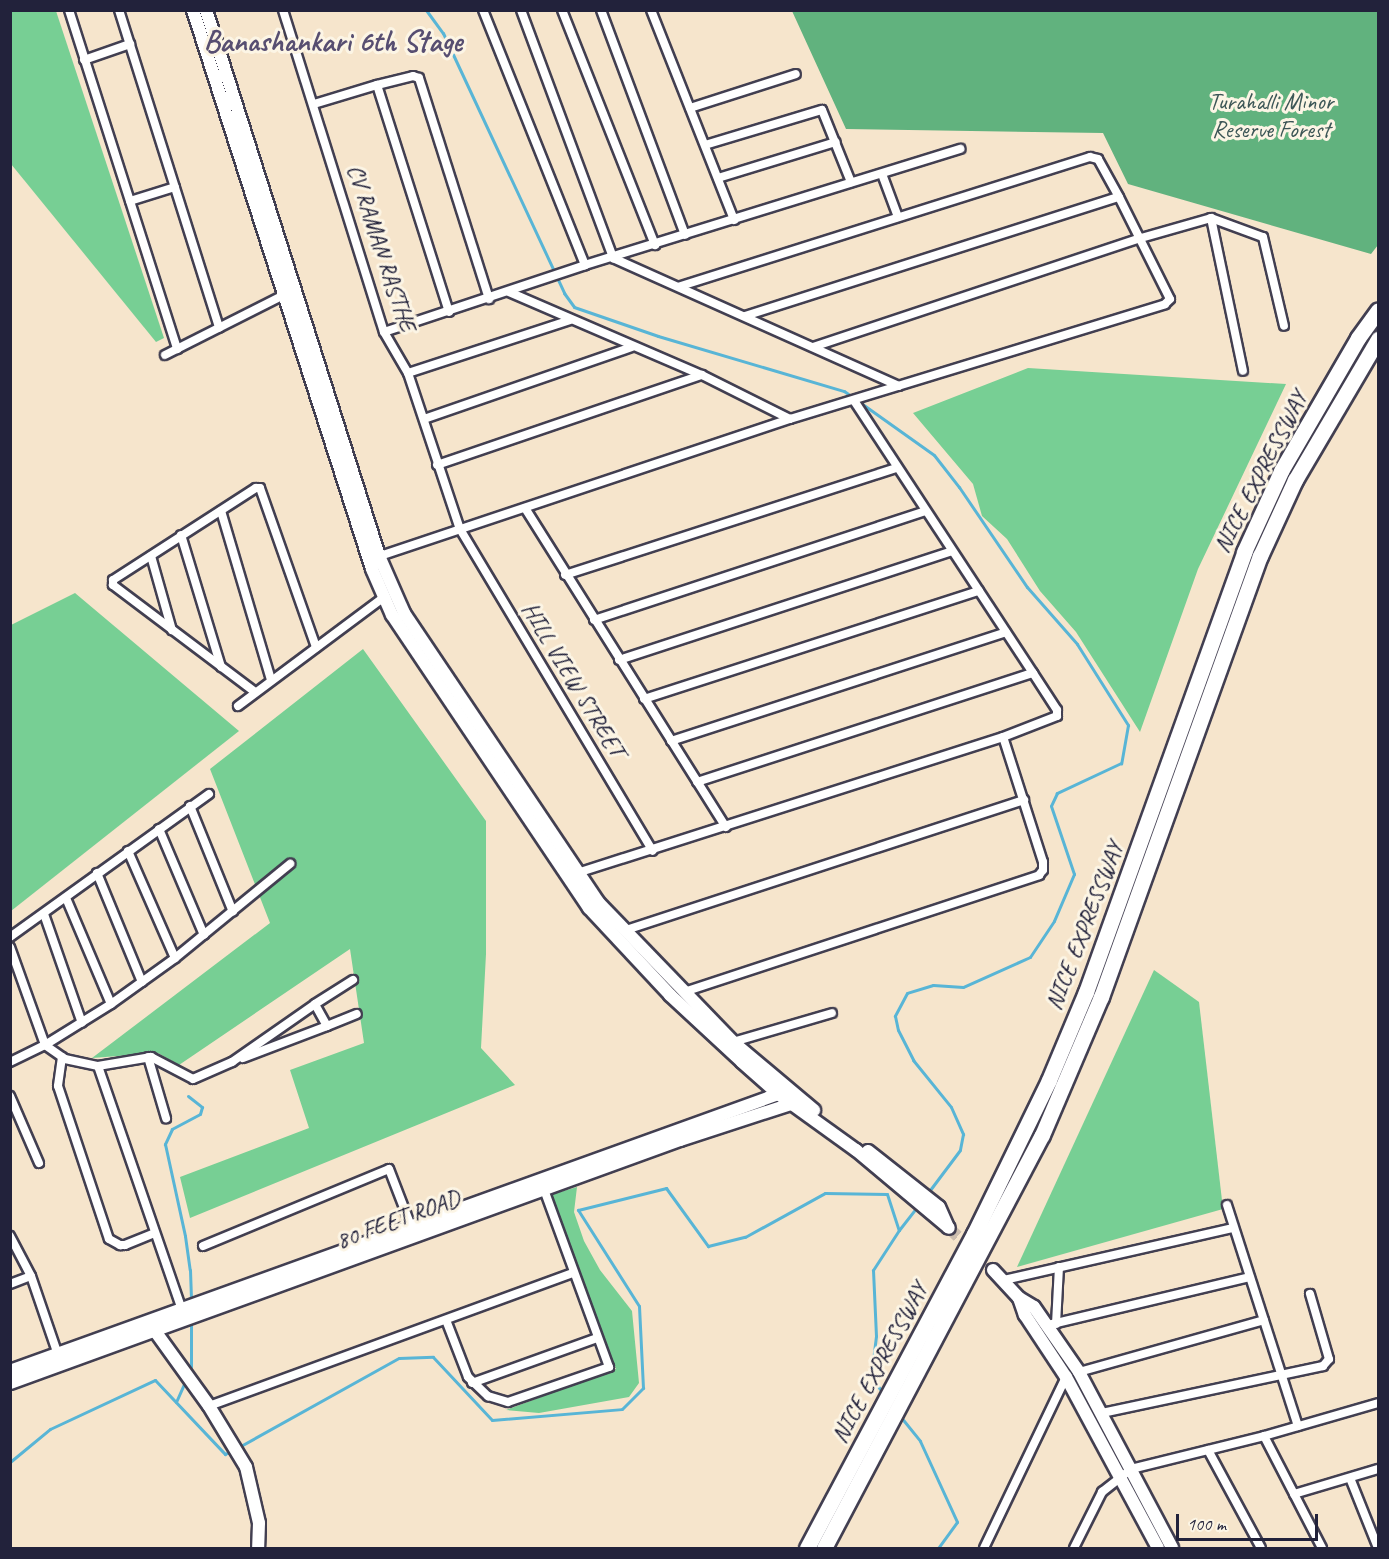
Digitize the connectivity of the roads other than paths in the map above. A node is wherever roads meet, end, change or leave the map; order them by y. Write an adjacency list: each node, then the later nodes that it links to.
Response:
1 (69, 10): 12 (street)
2 (119, 10): 11 (street)
3 (193, 10): 35 (main road)
4 (206, 10): 35 (main road)
5 (283, 10): 15 (street, CV RAMAN RASTHE)
6 (483, 10): 33 (street)
7 (521, 10): 32 (street)
8 (562, 10): 31 (street)
9 (601, 10): 29 (street)
10 (651, 10): 16 (street)
11 (130, 44): 12 (street); 23 (street)
12 (84, 60): 25 (street)
13 (796, 74): 16 (street)
14 (377, 85): 15 (street); 37 (street); 39 (street)
15 (314, 104): 44 (street, CV RAMAN RASTHE)
16 (690, 108): 18 (street)
17 (836, 142): 18 (street); 21 (street); 22 (street)
18 (705, 145): 21 (street)
19 (960, 149): 20 (street)
20 (882, 174): 22 (street); 26 (street)
21 (718, 178): 28 (street)
22 (851, 182): 28 (street)
23 (175, 187): 25 (street); 43 (street)
24 (1119, 197): 26 (street); 30 (street); 40 (street)
25 (130, 201): 48 (street)
26 (898, 217): 34 (street)
27 (1211, 218): 30 (street); 42 (street); 50 (street)
28 (734, 220): 29 (street)
29 (684, 235): 31 (street)
30 (1141, 238): 47 (street); 53 (street)
31 (655, 245): 32 (street)
32 (613, 258): 33 (street); 34 (street)
33 (585, 265): 36 (street)
34 (680, 286): 40 (street)
35 (289, 292): 43 (street); 66 (main road)
36 (508, 292): 37 (street); 41 (street)
37 (489, 299): 39 (street)
38 (1378, 310): 165 (highway, NICE EXPRESSWAY)
39 (449, 312): 44 (street)
40 (745, 316): 47 (street)
41 (570, 320): 46 (street); 51 (street)
42 (1284, 326)
43 (219, 328): 48 (street)
44 (384, 332): 51 (street, CV RAMAN RASTHE)
45 (1378, 339): 166 (highway, NICE EXPRESSWAY)
46 (632, 347): 52 (street); 55 (street)
47 (813, 347): 53 (street)
48 (177, 349): 49 (street)
49 (165, 355)
50 (1243, 371)
51 (408, 373): 55 (street, CV RAMAN RASTHE)
52 (702, 375): 56 (street); 57 (street)
53 (899, 386): 54 (street)
54 (854, 401): 56 (street); 58 (street)
55 (424, 419): 57 (street, CV RAMAN RASTHE)
56 (790, 419): 59 (street)
57 (437, 465): 62 (street, CV RAMAN RASTHE)
58 (897, 468): 61 (street); 67 (street)
59 (525, 508): 62 (street); 67 (street)
60 (221, 511): 63 (street); 73 (street); 77 (street)
61 (926, 512): 64 (street); 70 (street)
62 (460, 528): 66 (street); 90 (street, HILL VIEW STREET)
63 (181, 535): 65 (street); 75 (street)
64 (952, 551): 68 (street); 74 (street)
65 (151, 556): 71 (street); 71 (street)
66 (374, 558): 69 (main road); 93 (main road)
67 (565, 575): 70 (street)
68 (979, 591): 72 (street); 79 (street)
69 (383, 598): 73 (street); 93 (main road)
70 (594, 620): 74 (street)
71 (172, 631): 75 (street)
72 (1006, 632): 76 (street); 82 (street)
73 (316, 647): 77 (street)
74 (619, 660): 79 (street)
75 (221, 668): 78 (street)
76 (1033, 673): 81 (street); 83 (street)
77 (271, 680): 78 (street)
78 (255, 693): 80 (street)
79 (644, 699): 82 (street)
80 (238, 706)
81 (1003, 737): 85 (street); 87 (street)
82 (671, 741): 83 (street)
83 (697, 782): 87 (street)
84 (209, 794): 86 (street)
85 (1024, 800): 97 (street); 104 (street)
86 (190, 806): 88 (street); 95 (street)
87 (726, 827): 90 (street)
88 (159, 829): 89 (street); 98 (street)
89 (128, 851): 92 (street); 101 (street)
90 (653, 851): 93 (street)
91 (290, 864): 95 (street)
92 (97, 873): 94 (street); 103 (street)
93 (572, 876): 97 (main road); 118 (main road)
94 (66, 898): 96 (street); 105 (street)
95 (233, 912): 98 (street)
96 (44, 914): 99 (street); 109 (street)
97 (626, 930): 104 (main road)
98 (204, 935): 101 (street)
99 (10, 937)
100 (10, 947): 112 (street)
101 (176, 957): 103 (street)
102 (353, 980): 106 (street)
103 (142, 982): 105 (street)
104 (684, 992): 111 (main road)
105 (111, 1004): 109 (street)
106 (315, 1004): 110 (street); 116 (street)
107 (832, 1013): 111 (street)
108 (357, 1014): 110 (street)
109 (82, 1023): 112 (street)
110 (327, 1026): 116 (street)
111 (733, 1042): 118 (main road)
112 (45, 1045): 113 (street); 115 (street)
113 (62, 1057): 117 (street); 128 (street)
114 (148, 1057): 116 (street); 117 (street); 121 (street)
115 (10, 1062)
116 (232, 1062)
117 (98, 1066): 128 (street)
118 (783, 1092): 120 (main road); 126 (main road, 80 FEET ROAD)
119 (10, 1096): 122 (street)
120 (796, 1102): 123 (main road, 80 FEET ROAD); 125 (main road)
121 (166, 1118)
122 (39, 1163)
123 (544, 1189): 133 (street); 140 (main road, 80 FEET ROAD)
124 (1227, 1205): 127 (street)
125 (935, 1212)
126 (411, 1226): 130 (street); 140 (main road, 80 FEET ROAD)
127 (1232, 1228): 131 (street); 135 (street)
128 (154, 1233): 140 (street)
129 (10, 1236): 134 (street)
130 (203, 1246)
131 (1059, 1267): 136 (street); 143 (street)
132 (993, 1270): 136 (main road)
133 (573, 1273): 141 (street); 145 (street)
134 (31, 1276): 137 (street); 146 (street)
135 (1249, 1277): 142 (street); 143 (street)
136 (1004, 1281): 139 (main road)
137 (10, 1284)
138 (1310, 1294): 150 (street)
139 (1019, 1298): 143 (main road); 149 (main road)
140 (184, 1314): 144 (main road, 80 FEET ROAD); 146 (main road, 80 FEET ROAD)
141 (446, 1320): 152 (street); 154 (street)
142 (1264, 1320): 148 (street); 150 (street)
143 (1052, 1324): 148 (main road)
144 (155, 1331): 146 (main road, 80 FEET ROAD); 154 (main road)
145 (597, 1338): 152 (street); 152 (street)
146 (59, 1360): 147 (main road, 80 FEET ROAD); 151 (main road, 80 FEET ROAD)
147 (10, 1371)
148 (1079, 1371): 155 (main road)
149 (1066, 1377): 161 (main road); 167 (street)
150 (1281, 1377): 155 (street); 156 (street)
151 (10, 1383)
152 (472, 1383)
153 (1378, 1403): 156 (street)
154 (209, 1406): 164 (main road)
155 (1101, 1413): 159 (main road)
156 (1298, 1426): 157 (street)
157 (1264, 1436): 158 (street); 163 (street)
158 (1208, 1450): 159 (street); 171 (street)
159 (1131, 1469): 161 (street); 170 (main road)
160 (1378, 1469): 162 (street)
161 (1119, 1478): 168 (street); 169 (main road)
162 (1350, 1478): 163 (street); 173 (street)
163 (1294, 1494): 172 (street)
164 (258, 1548)
165 (807, 1548)
166 (824, 1548)
167 (984, 1548)
168 (1074, 1548)
169 (1158, 1548)
170 (1172, 1548)
171 (1261, 1548)
172 (1322, 1548)
173 (1378, 1548)

